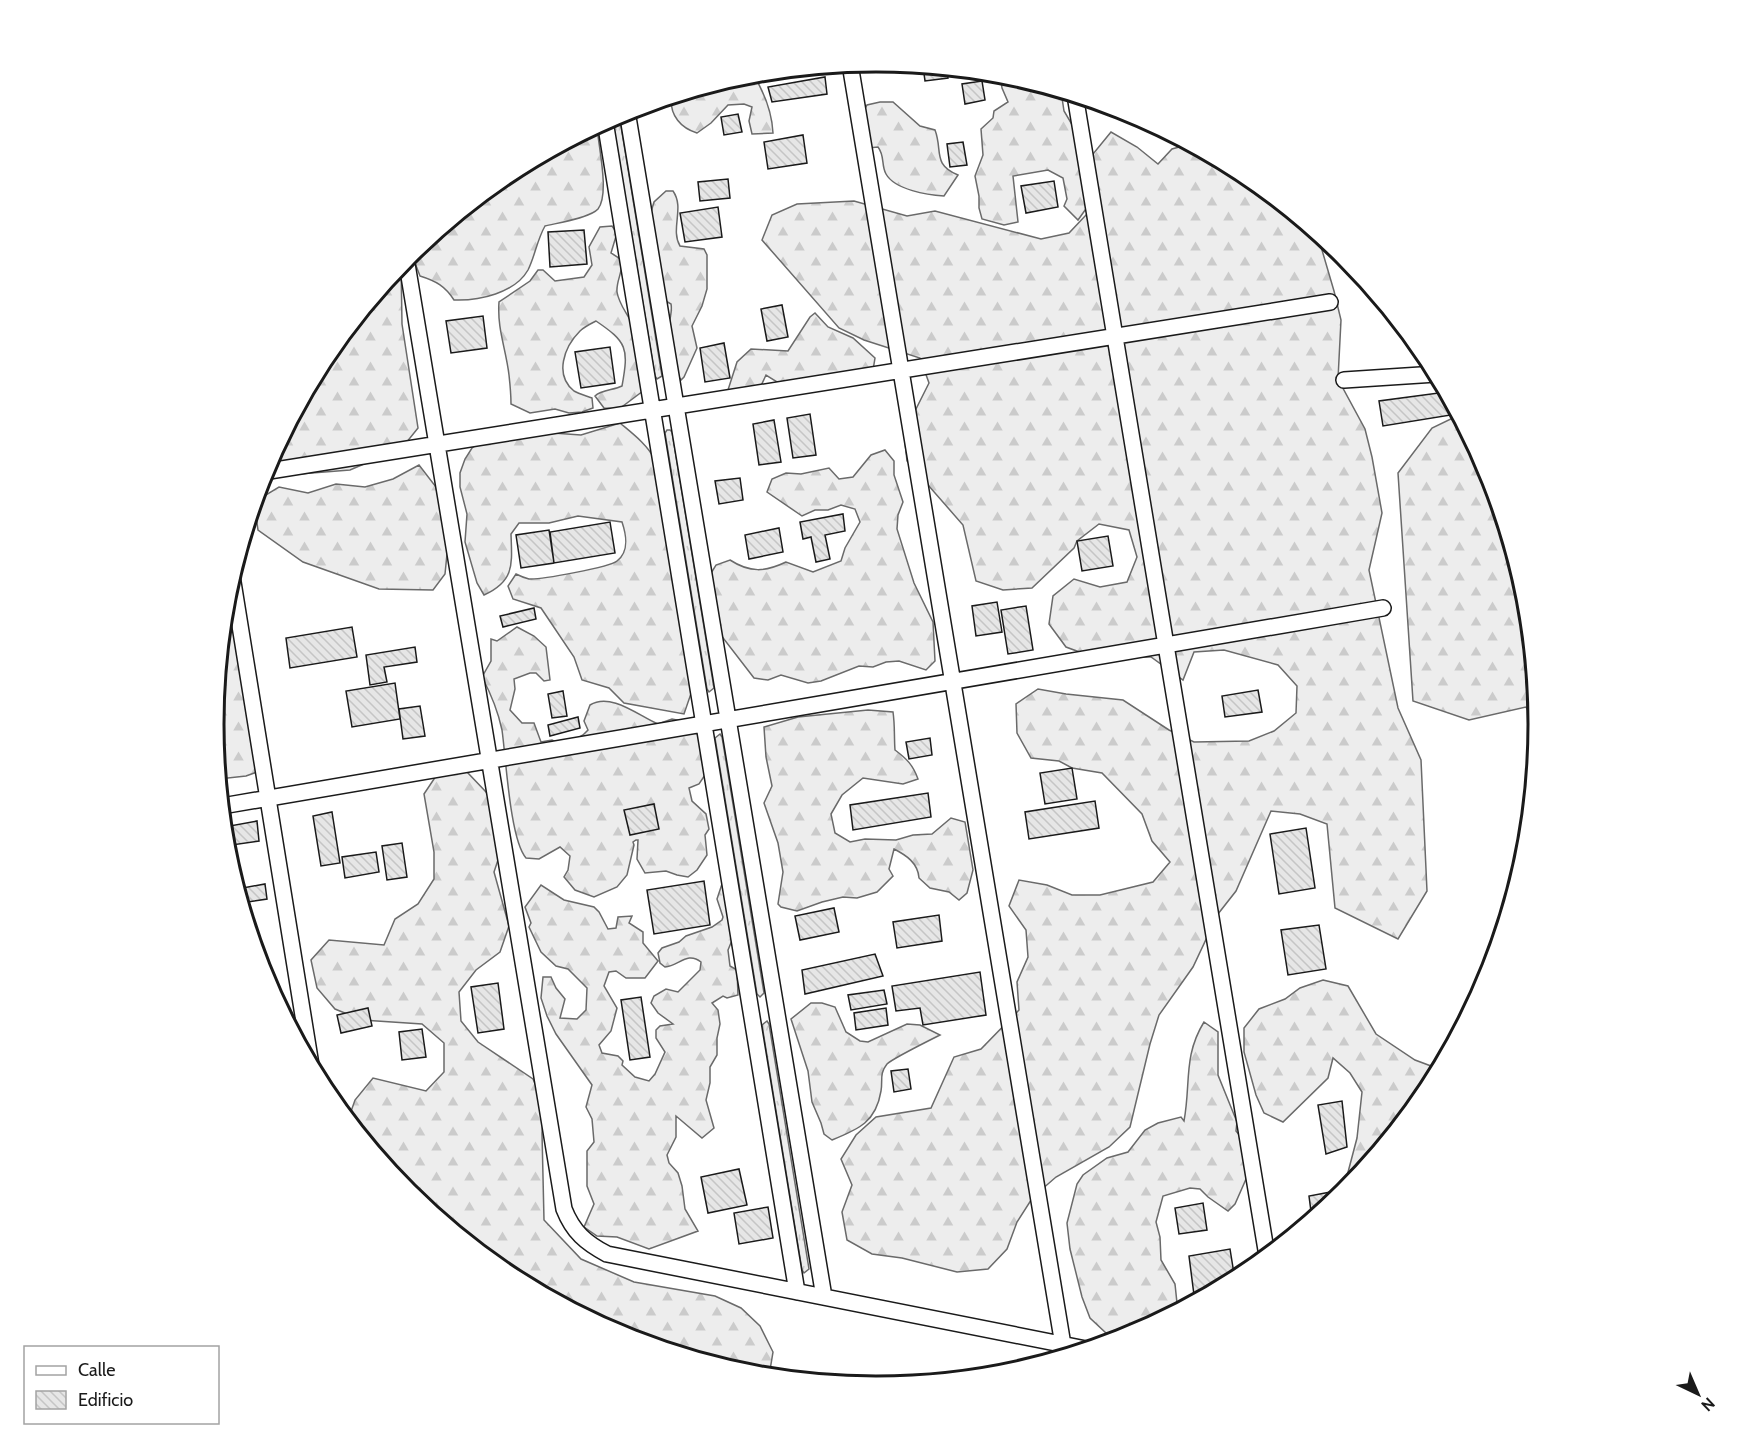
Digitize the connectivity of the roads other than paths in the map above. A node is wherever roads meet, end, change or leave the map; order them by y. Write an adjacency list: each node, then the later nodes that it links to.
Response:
1 (851, 73): 8 (street)
2 (1076, 104): 7 (street)
3 (629, 121): 11 (street)
4 (607, 131): 12 (street)
5 (408, 270): 13 (street)
6 (1330, 302): 7 (street)
7 (1115, 336): 8 (street); 17 (street)
8 (901, 370): 11 (street); 18 (street)
9 (1426, 375): 10 (street)
10 (1344, 380)
11 (676, 407): 12 (street); 19 (street)
12 (652, 410): 13 (street); 20 (street)
13 (436, 445): 14 (street); 21 (street)
14 (276, 470)
15 (236, 602): 22 (street)
16 (1383, 608): 17 (street)
17 (1166, 645): 18 (street); 25 (street)
18 (953, 682): 19 (street); 28 (street)
19 (727, 720): 20 (street); 27 (street)
20 (704, 724): 21 (street); 26 (street)
21 (489, 761): 22 (street); 26 (street)
22 (268, 798): 23 (street); 24 (street)
23 (229, 805)
24 (308, 1043)
25 (1265, 1246)
26 (797, 1292): 27 (street)
27 (824, 1297): 28 (street)
28 (1063, 1345): 29 (street)
29 (1070, 1346)

